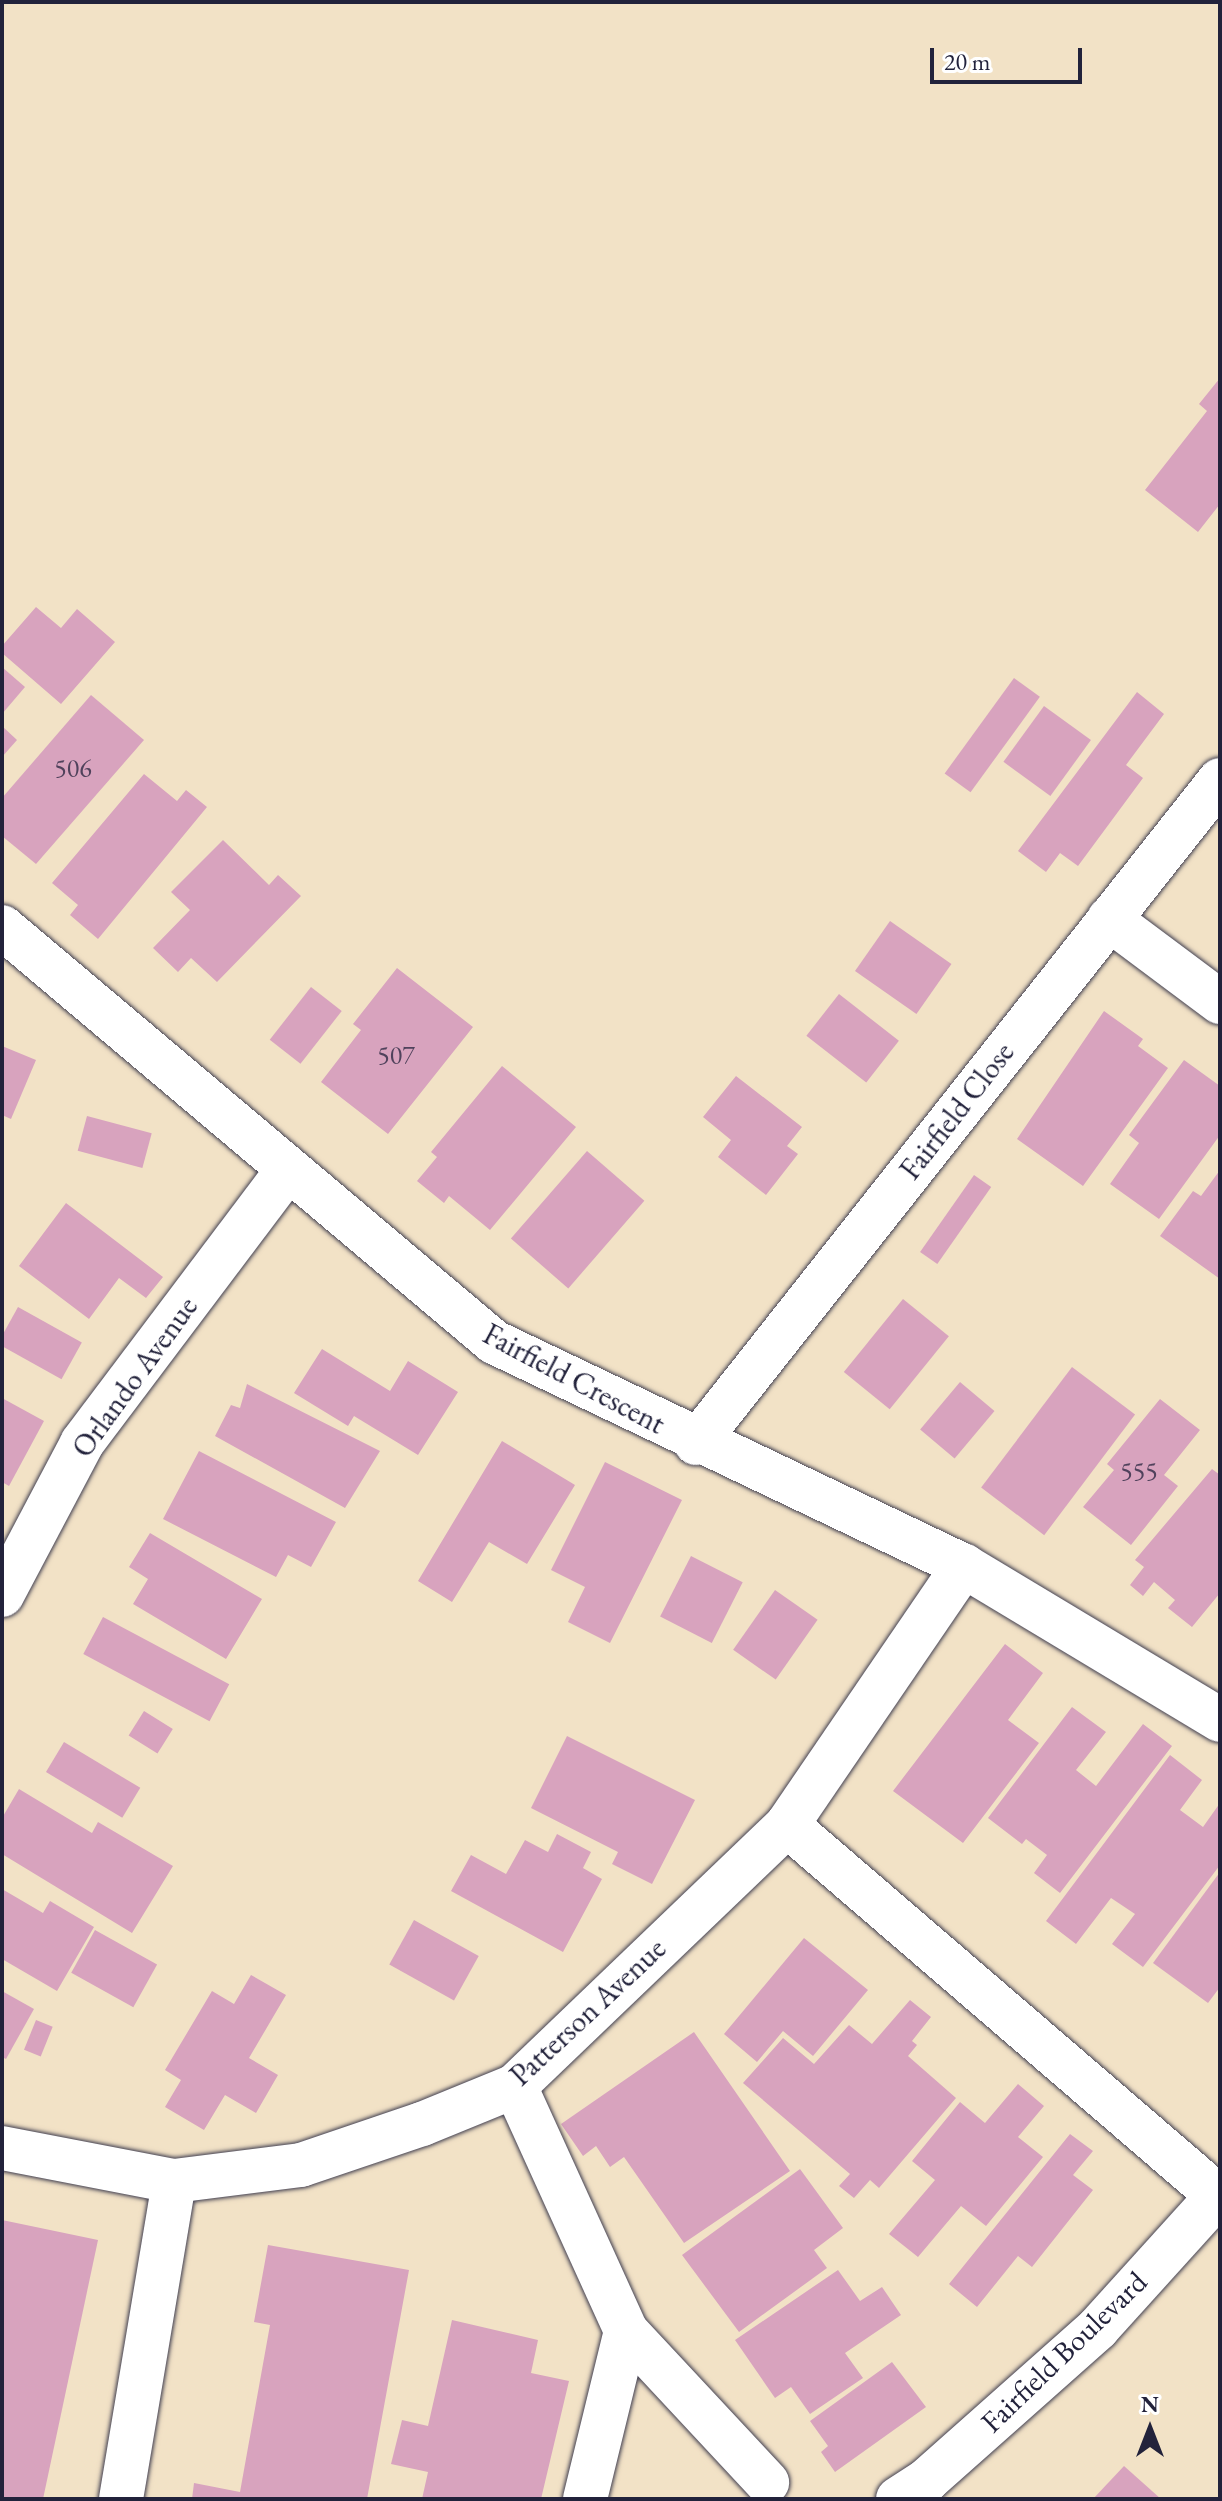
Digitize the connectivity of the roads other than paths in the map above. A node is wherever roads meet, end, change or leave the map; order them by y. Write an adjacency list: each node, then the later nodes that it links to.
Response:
1 (1220, 780): 2 (street, Fairfield Close)
2 (1109, 919): 4 (street); 6 (street, Fairfield Close)
3 (2, 927): 5 (street, Fairfield Crescent)
4 (1220, 1002)
5 (287, 1171): 6 (street, Fairfield Crescent); 8 (street, Orlando Avenue)
6 (696, 1443): 7 (street, Fairfield Crescent)
7 (964, 1566): 9 (street, Fairfield Crescent); 10 (street, Patterson Avenue)
8 (2, 1595)
9 (1220, 1720)
10 (787, 1825): 11 (street, Patterson Avenue); 14 (street)
11 (515, 2086): 13 (street, Patterson Avenue); 15 (street)
12 (2, 2148): 13 (street, Patterson Avenue)
13 (174, 2181): 18 (street)
14 (1219, 2195): 17 (street, Fairfield Boulevard)
15 (626, 2331): 16 (street); 19 (street)
16 (767, 2482)
17 (924, 2493)
18 (121, 2499)
19 (585, 2499)

